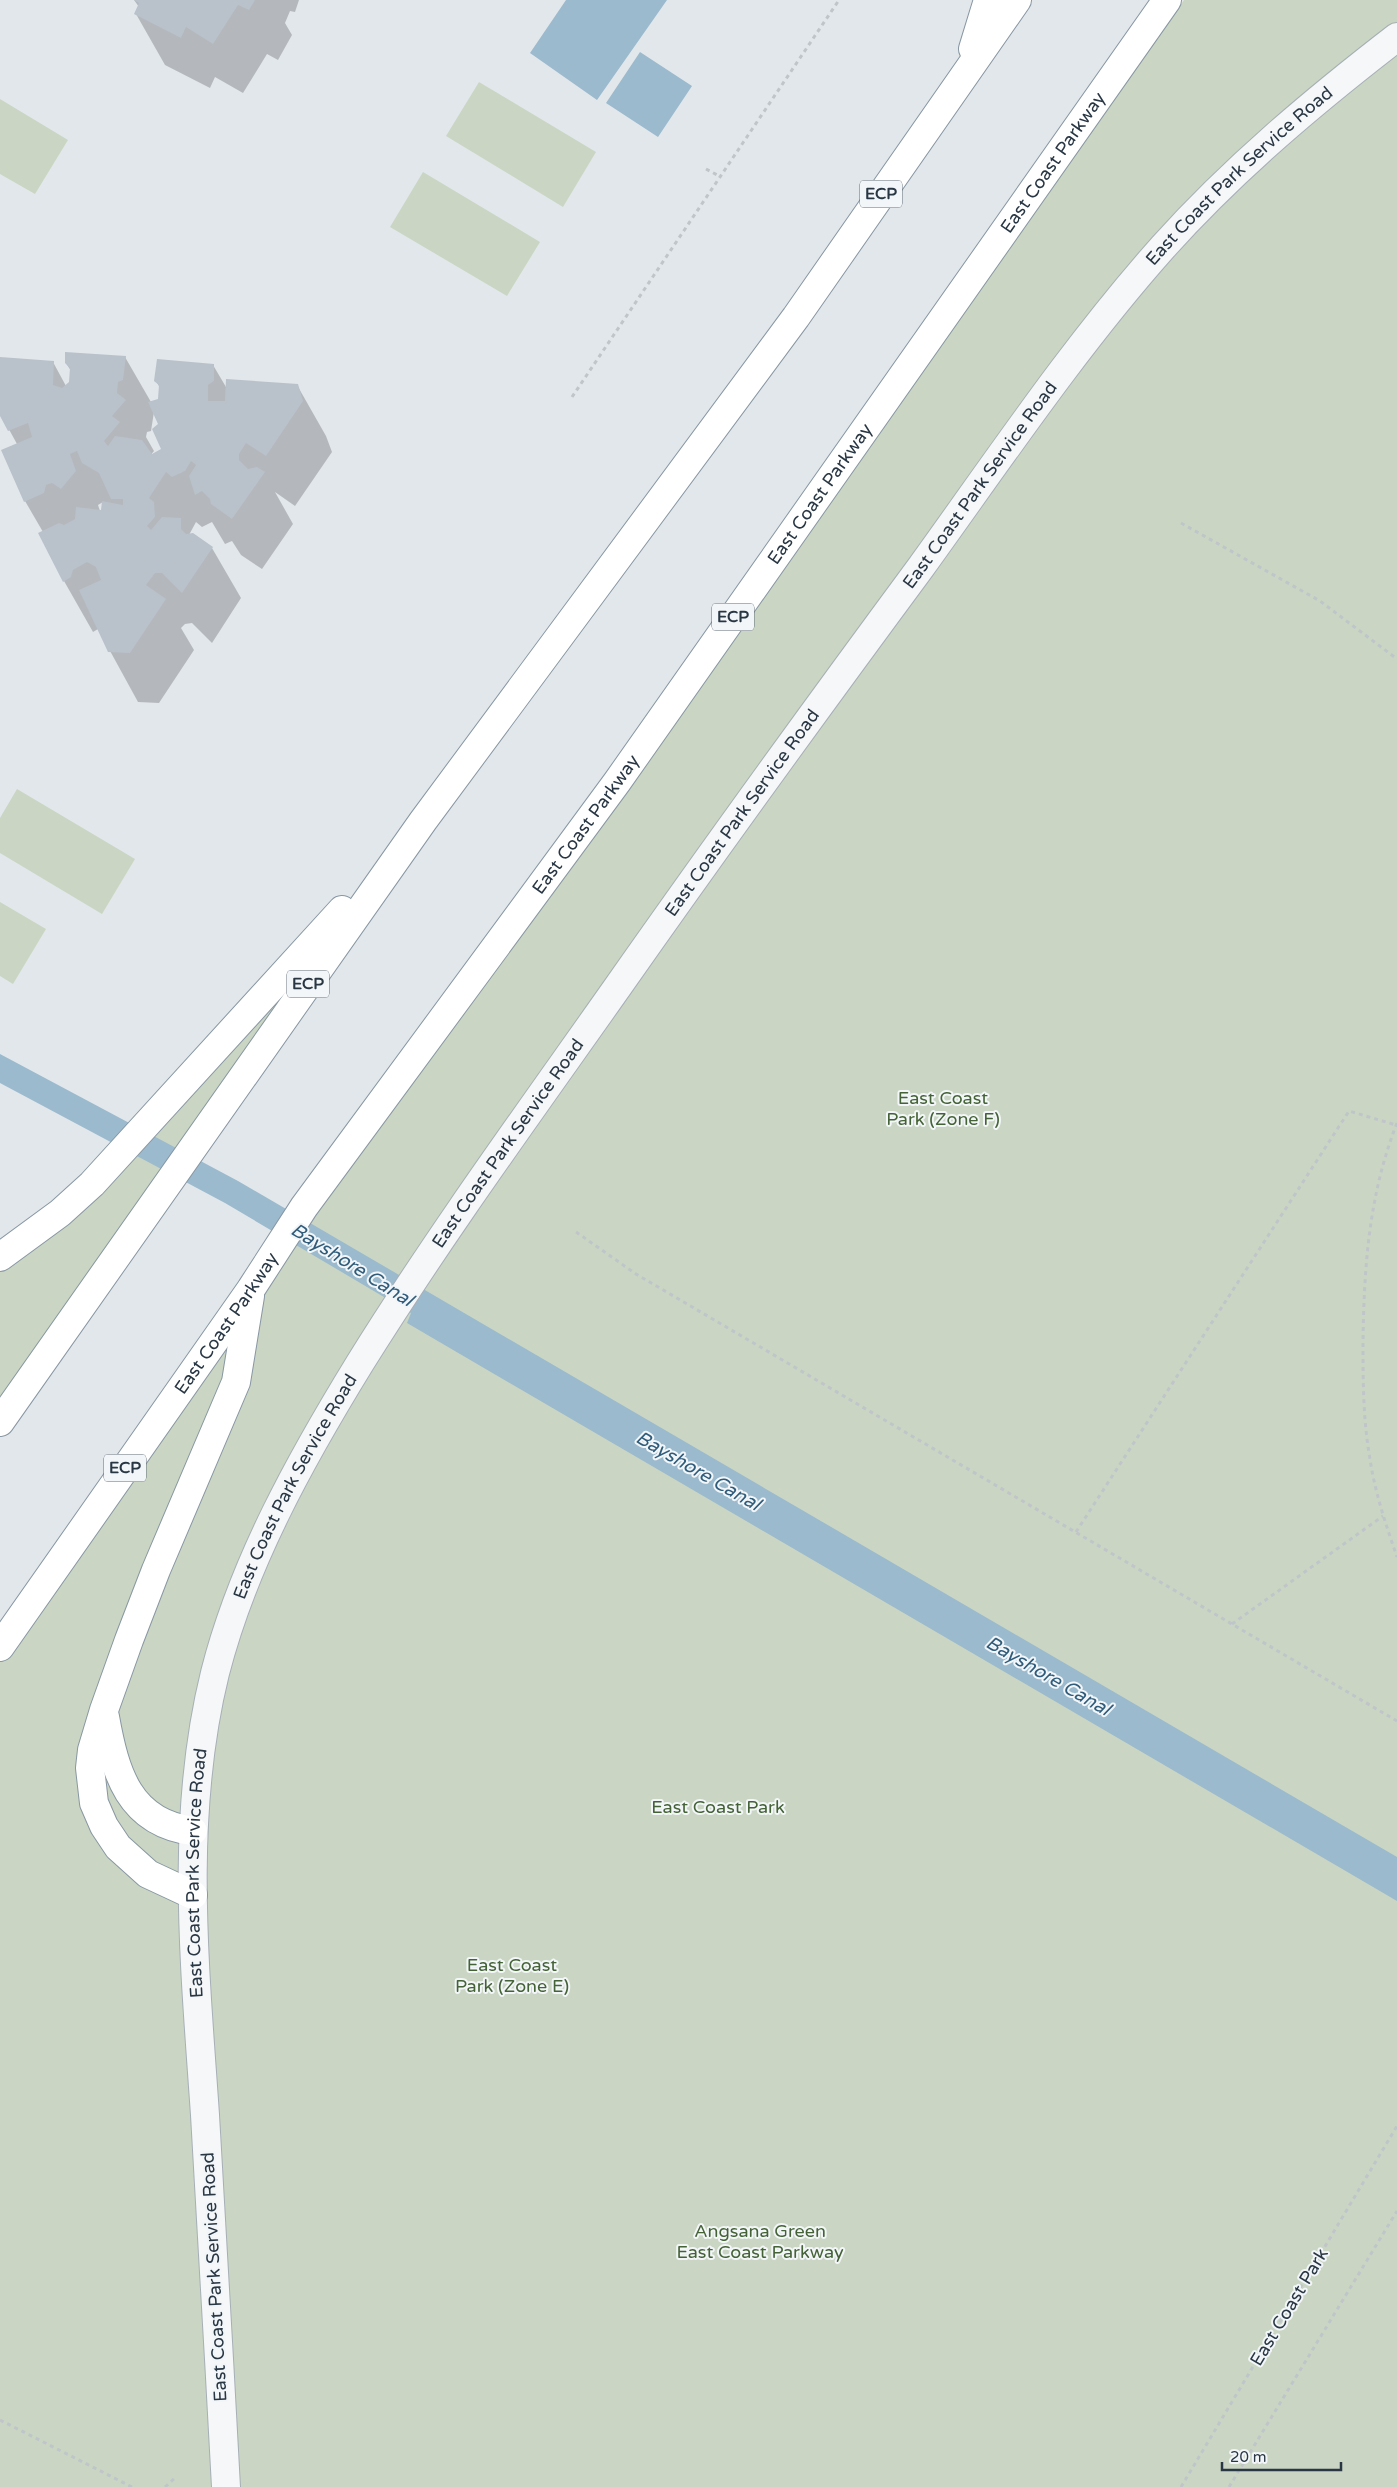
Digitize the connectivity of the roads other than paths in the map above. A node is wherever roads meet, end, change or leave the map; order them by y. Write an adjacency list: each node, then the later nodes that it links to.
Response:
1 (988, 0): 5 (highway)
2 (1017, 0): 5 (highway, ECP)
3 (1166, 0): 8 (highway, East Coast Parkway / ECP)
4 (1397, 37): 12 (street, East Coast Park Service Road)
5 (966, 72): 6 (highway, ECP)
6 (423, 821): 7 (highway); 9 (highway, ECP)
7 (0, 1257)
8 (251, 1289): 10 (highway, East Coast Parkway / ECP); 11 (highway)
9 (0, 1422)
10 (0, 1646)
11 (104, 1710): 12 (highway); 13 (highway)
12 (193, 1831): 13 (street, East Coast Park Service Road)
13 (193, 1896): 14 (street, East Coast Park Service Road)
14 (226, 2487)

